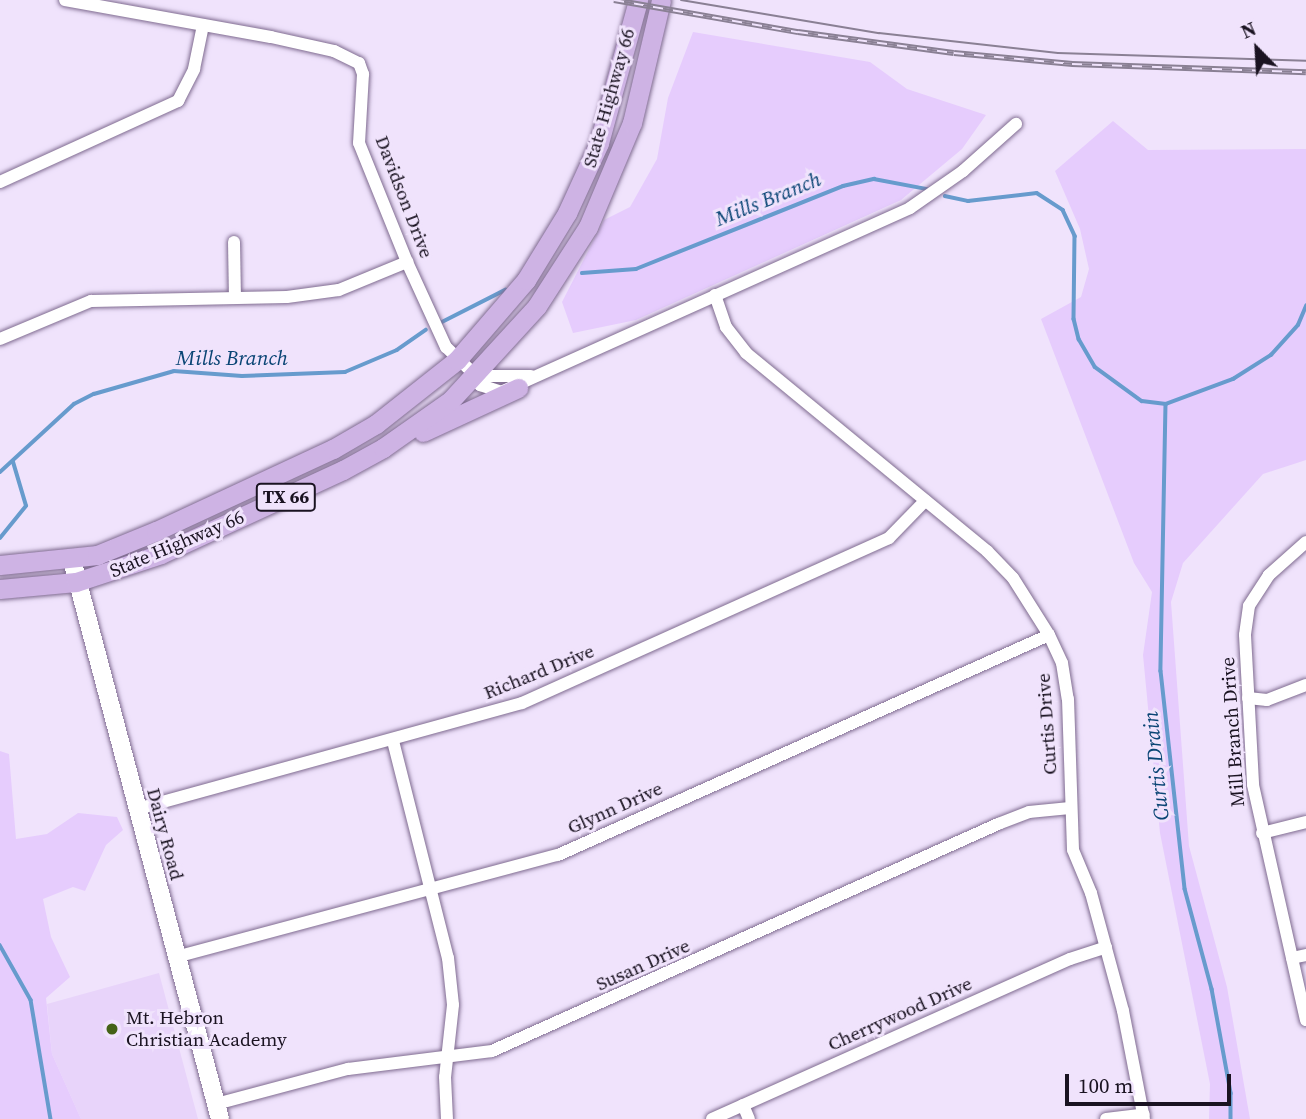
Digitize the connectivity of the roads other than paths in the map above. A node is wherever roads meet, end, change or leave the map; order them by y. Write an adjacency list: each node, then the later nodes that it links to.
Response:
1 (65, 0): 4 (street, Davidson Drive)
2 (638, 0): 12 (main road, State Highway 66 / TX 66)
3 (661, 0): 13 (main road, State Highway 66 / TX 66)
4 (203, 25): 6 (street); 8 (street, Davidson Drive)
5 (1016, 124): 9 (street, Davidson Drive)
6 (0, 182)
7 (234, 242): 10 (street)
8 (407, 262): 10 (street); 12 (street, Davidson Drive)
9 (715, 295): 14 (street, Davidson Drive); 16 (street, Curtis Drive)
10 (235, 298): 11 (street)
11 (0, 339)
12 (457, 360): 13 (street, Davidson Drive); 18 (main road, State Highway 66 / TX 66)
13 (476, 376): 14 (street, Davidson Drive); 15 (main road, State Highway 66 / TX 66)
14 (525, 382): 15 (main road)
15 (358, 462): 20 (main road, State Highway 66 / TX 66)
16 (925, 500): 22 (street, Curtis Drive); 25 (street, Richard Drive)
17 (1306, 541): 24 (street, Mill Branch Drive)
18 (72, 560): 19 (main road, State Highway 66 / TX 66); 20 (street, Dairy Road)
19 (0, 565)
20 (76, 582): 21 (main road, State Highway 66 / TX 66); 26 (street, Dairy Road)
21 (0, 589)
22 (1049, 635): 27 (street, Curtis Drive); 30 (street, Glynn Drive)
23 (1306, 685): 24 (street)
24 (1248, 698): 29 (street, Mill Branch Drive)
25 (393, 741): 26 (street, Richard Drive); 30 (street)
26 (137, 808): 33 (street, Dairy Road)
27 (1070, 808): 31 (street, Curtis Drive); 36 (street, Susan Drive)
28 (1306, 822): 29 (street)
29 (1262, 833): 34 (street, Mill Branch Drive)
30 (432, 890): 33 (street, Glynn Drive); 36 (street)
31 (1106, 947): 37 (street, Cherrywood Drive); 39 (street, Curtis Drive)
32 (1306, 955): 34 (street)
33 (176, 957): 38 (street, Dairy Road)
34 (1292, 958): 35 (street, Mill Branch Drive)
35 (1306, 1020)
36 (447, 1059): 38 (street, Susan Drive); 40 (street)
37 (743, 1105): 41 (street, Cherrywood Drive); 42 (street)
38 (218, 1112)
39 (1144, 1117): 43 (street)
40 (447, 1119)
41 (712, 1119)
42 (749, 1119)
43 (1105, 1119)

